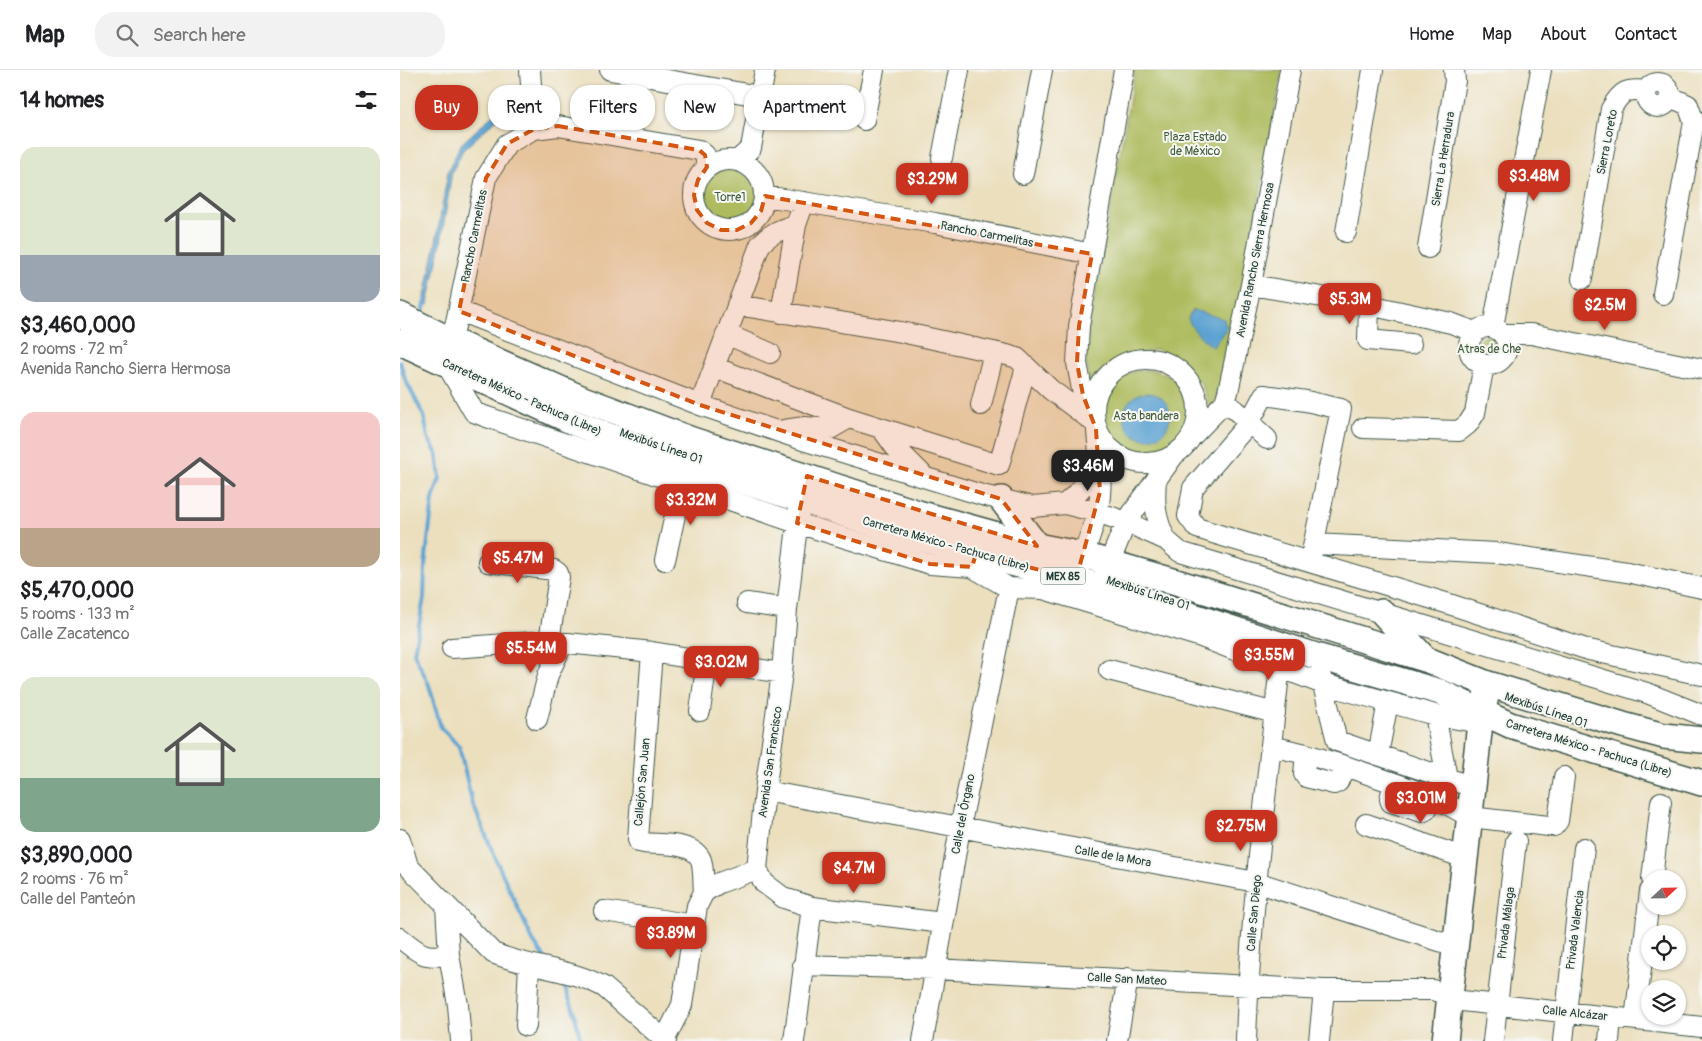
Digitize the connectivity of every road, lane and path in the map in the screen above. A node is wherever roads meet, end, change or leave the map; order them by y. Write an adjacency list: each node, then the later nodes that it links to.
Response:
1 (530, 70): 12 (street)
2 (610, 70): 15 (street)
3 (764, 70): 13 (street)
4 (874, 70): 16 (street)
5 (958, 70): 20 (street)
6 (1042, 70): 23 (street)
7 (1124, 70): 29 (street)
8 (1290, 70): 31 (street, Avenida Rancho Sierra Hermosa)
9 (1373, 70): 27 (street)
10 (1454, 70): 28 (street, Sierra La Herradura)
11 (1541, 70): 39 (street)
12 (531, 85)
13 (761, 85)
14 (1660, 85): 30 (street, Sierra Loreto); 32 (street, Sierra Loreto)
15 (744, 93)
16 (864, 120)
17 (560, 126): 22 (street, Rancho Carmelitas)
18 (532, 130): 35 (street, Rancho Carmelitas)
19 (754, 130): 21 (street)
20 (942, 158)
21 (737, 161): 22 (street); 24 (street)
22 (708, 167): 24 (street)
23 (1023, 174)
24 (765, 196): 25 (street, Rancho Carmelitas)
25 (804, 202): 26 (street); 29 (street, Rancho Carmelitas)
26 (796, 225): 33 (street); 36 (street)
27 (1346, 232)
28 (1428, 248)
29 (1092, 254): 55 (street)
30 (1582, 279)
31 (1251, 285): 34 (street); 51 (street, Avenida Rancho Sierra Hermosa)
32 (1663, 294)
33 (737, 305): 36 (street); 40 (street)
34 (1369, 305): 39 (street); 43 (street)
35 (459, 311): 44 (street, Rancho Carmelitas); 52 (street)
36 (781, 313): 45 (street)
37 (400, 315): 44 (main road, Carretera México - Pachuca (Libre) / MEX 85)
38 (400, 325): 67 (street, Mexibús Línea 01)
39 (1490, 331): 47 (street); 47 (street); 50 (street)
40 (726, 334): 46 (street); 48 (street)
41 (400, 336): 67 (street, Mexibús Línea 01)
42 (400, 342): 44 (main road, Carretera México - Pachuca (Libre) / MEX 85)
43 (1411, 344)
44 (442, 348): 66 (street); 67 (main road, Carretera México - Pachuca (Libre) / MEX 85)
45 (994, 352): 49 (street); 53 (street)
46 (770, 353)
47 (1484, 365): 57 (street)
48 (714, 367): 52 (street); 54 (street)
49 (1026, 367): 55 (street); 58 (street)
50 (1702, 369)
51 (1225, 402): 56 (street); 60 (street)
52 (700, 405): 59 (street)
53 (982, 405)
54 (849, 418): 58 (street); 59 (street)
55 (1095, 423): 60 (street); 62 (street); 63 (street)
56 (1249, 423): 61 (street); 74 (street); 75 (street)
57 (1364, 428)
58 (882, 429): 65 (street)
59 (776, 431): 65 (street)
60 (1192, 436): 63 (street)
61 (1266, 440)
62 (1099, 455): 69 (street); 70 (street)
63 (1174, 455): 64 (street)
64 (1156, 477): 71 (street); 72 (street)
65 (926, 478): 68 (street)
66 (682, 484): 67 (street); 76 (street)
67 (802, 495): 73 (main road, Carretera México - Pachuca (Libre) / MEX 85); 77 (main road, Carretera México - Pachuca (Libre) / MEX 85); 79 (street, Mexibús Línea 01); 85 (street, Avenida San Francisco)
68 (1001, 499): 69 (street); 73 (main road)
69 (1065, 504): 70 (street)
70 (1097, 512): 71 (street); 79 (street)
71 (1126, 522): 72 (street); 81 (street)
72 (1166, 540): 80 (street)
73 (1037, 546): 79 (main road, Carretera México - Pachuca (Libre) / MEX 85)
74 (1277, 553): 75 (street); 80 (street)
75 (1312, 553): 83 (street); 94 (street)
76 (665, 560)
77 (974, 561): 79 (main road, Carretera México - Pachuca (Libre) / MEX 85); 82 (street)
78 (488, 562): 88 (street)
79 (1077, 573): 81 (main road, Carretera México - Pachuca (Libre) / MEX 85); 81 (street, Mexibús Línea 01); 82 (street)
80 (1270, 579): 86 (street)
81 (1103, 580): 87 (main road, Carretera México - Pachuca (Libre) / MEX 85); 92 (main road, Carretera México - Pachuca (Libre) / MEX 85); 102 (street, Mexibús Línea 01)
82 (1009, 588): 121 (street, Calle del Órgano)
83 (1702, 588)
84 (747, 603): 85 (street)
85 (787, 609): 97 (street, Avenida San Francisco)
86 (1382, 612): 92 (main road); 100 (street)
87 (1202, 628): 91 (main road, Carretera México - Pachuca (Libre) / MEX 85); 95 (street)
88 (556, 642): 89 (street); 90 (street); 107 (street)
89 (452, 648)
90 (652, 652): 93 (street); 130 (street, Callejón San Juan)
91 (1316, 656): 99 (street); 102 (main road, Carretera México - Pachuca (Libre) / MEX 85)
92 (1424, 659): 102 (main road, Carretera México - Pachuca (Libre) / MEX 85)
93 (707, 661): 97 (street); 103 (street)
94 (1643, 663): 98 (street); 100 (street)
95 (1280, 666): 99 (street); 104 (street, Calle San Diego)
96 (1109, 670): 104 (street)
97 (782, 673): 117 (street, Avenida San Francisco)
98 (1702, 675)
99 (1323, 684): 101 (street); 111 (street)
100 (1647, 693): 105 (street)
101 (1388, 702): 106 (street); 111 (street)
102 (1485, 702): 106 (street); 108 (main road, Carretera México - Pachuca (Libre) / MEX 85); 110 (street, Mexibús Línea 01); 112 (street, Mexibús Línea 01); 115 (main road, Carretera México - Pachuca (Libre) / MEX 85); 116 (main road)
103 (700, 711)
104 (1275, 713): 109 (street, Calle San Diego)
105 (1702, 714)
106 (1435, 715): 114 (street)
107 (537, 719)
108 (1702, 740)
109 (1271, 746): 119 (street); 129 (street, Calle San Diego)
110 (1702, 749)
111 (1378, 755): 114 (street)
112 (1702, 771)
113 (1564, 776): 119 (street)
114 (1448, 778): 116 (street)
115 (1702, 783)
116 (1473, 787): 119 (main road)
117 (765, 791): 121 (street, Calle de la Mora); 127 (street, Avenida San Francisco)
118 (1661, 802): 128 (street)
119 (1470, 817): 125 (main road)
120 (1366, 824): 125 (street)
121 (960, 828): 129 (street, Calle de la Mora); 135 (street, Calle del Órgano)
122 (400, 839): 126 (street)
123 (1516, 841): 147 (street, Privada Málaga)
124 (1584, 848): 148 (street, Privada Valencia)
125 (1465, 858): 138 (main road)
126 (404, 862): 131 (street)
127 (757, 869): 130 (street); 132 (street)
128 (1653, 870)
129 (1256, 882): 138 (street, Calle de la Mora); 144 (street, Calle San Diego)
130 (704, 892): 136 (street)
131 (446, 906): 139 (street); 140 (street)
132 (812, 907): 135 (street); 141 (street)
133 (604, 911): 136 (street)
134 (1647, 915): 150 (street)
135 (943, 923): 142 (street, Calle del Órgano)
136 (694, 924): 154 (street)
137 (400, 938): 139 (street)
138 (1455, 946): 146 (main road)
139 (449, 954): 153 (street)
140 (535, 965): 151 (street); 154 (street)
141 (803, 965): 142 (street, Calle San Mateo); 155 (street)
142 (935, 969): 143 (street, Calle San Mateo); 156 (street, Calle del Órgano)
143 (1128, 978): 144 (street, Calle San Mateo); 157 (street)
144 (1248, 986): 145 (street, Calle San Mateo); 158 (street, Calle San Diego)
145 (1324, 990): 146 (street, Calle San Mateo); 159 (street)
146 (1449, 996): 147 (street, Calle Alcázar); 160 (main road)
147 (1497, 1005): 148 (street, Calle Alcázar); 161 (street, Privada Málaga)
148 (1565, 1012): 149 (street, Calle Alcázar); 162 (street, Privada Valencia)
149 (1611, 1017): 150 (street, Calle Alcázar); 163 (street)
150 (1635, 1020): 152 (street, Calle Alcázar)
151 (526, 1026)
152 (1692, 1032)
153 (461, 1041)
154 (665, 1041)
155 (794, 1041)
156 (923, 1041)
157 (1117, 1041)
158 (1246, 1041)
159 (1319, 1041)
160 (1445, 1041)
161 (1493, 1041)
162 (1562, 1041)
163 (1609, 1041)

